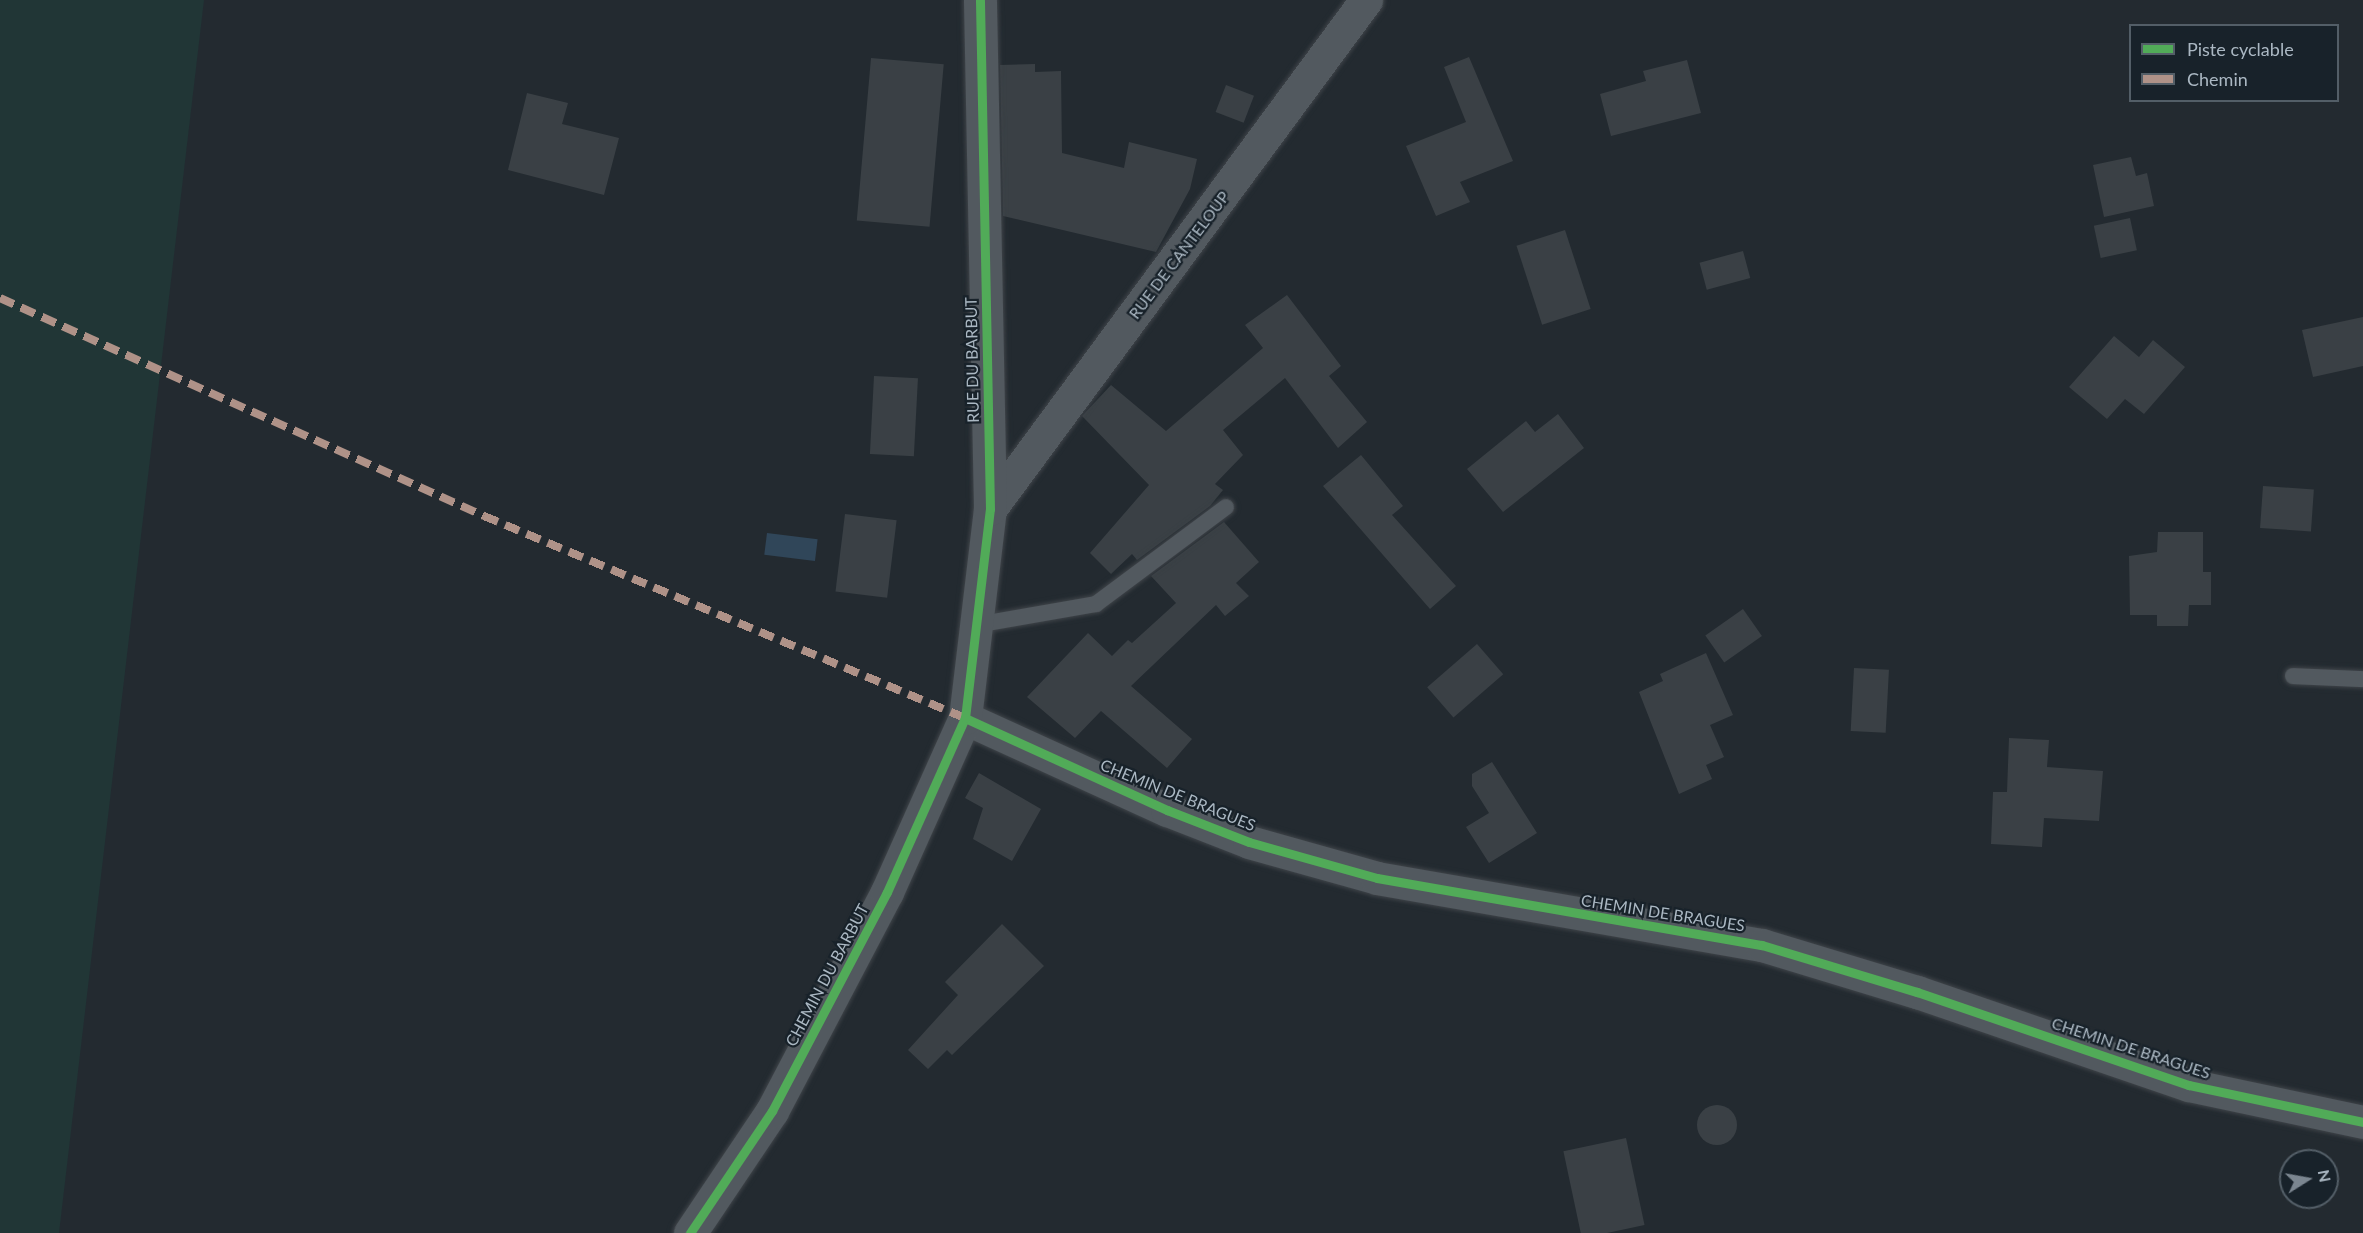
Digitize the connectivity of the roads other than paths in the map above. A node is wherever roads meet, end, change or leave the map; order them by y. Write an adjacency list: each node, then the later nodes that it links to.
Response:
1 (980, 0): 5 (street, RUE DU BARBUT)
2 (1389, 0): 3 (street)
3 (1361, 8): 5 (street, RUE DE CANTELOUP)
4 (1226, 507): 6 (lane)
5 (990, 509): 6 (street, RUE DU BARBUT)
6 (976, 625): 9 (street, RUE DU BARBUT)
7 (2293, 676): 8 (lane)
8 (2363, 679)
9 (965, 718): 10 (street, CHEMIN DE BRAGUES); 11 (street, CHEMIN DU BARBUT)
10 (2363, 1122)
11 (690, 1233)

